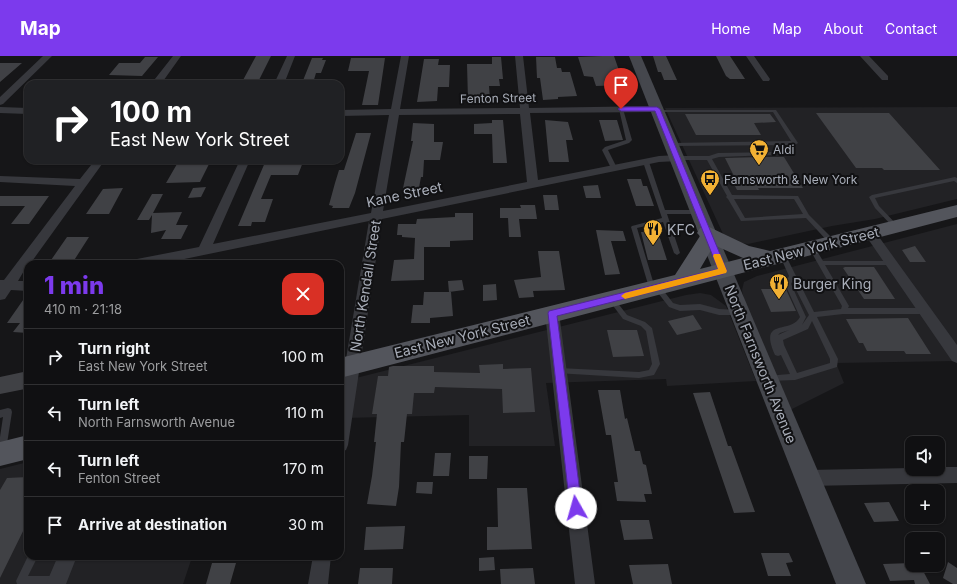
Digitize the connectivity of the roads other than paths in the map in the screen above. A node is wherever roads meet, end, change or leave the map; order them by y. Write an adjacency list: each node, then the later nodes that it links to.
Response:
1 (48, 56): 13 (street)
2 (177, 56): 11 (street)
3 (291, 56): 12 (street)
4 (405, 56): 19 (street, North Kendall Street)
5 (519, 56): 18 (street)
6 (635, 56): 16 (main road, North Farnsworth Avenue)
7 (750, 56): 10 (street)
8 (864, 56): 9 (street)
9 (885, 78)
10 (766, 79)
11 (159, 80)
12 (281, 80)
13 (0, 102)
14 (621, 109): 16 (street, Fenton Street); 18 (street, Fenton Street); 27 (lane)
15 (0, 110): 17 (street)
16 (657, 110): 21 (main road, North Farnsworth Avenue); 21 (lane)
17 (24, 111)
18 (526, 111): 19 (street, Fenton Street); 31 (street)
19 (396, 112): 20 (street, Fenton Street); 36 (street, North Kendall Street)
20 (344, 113)
21 (675, 151): 23 (lane); 24 (street, Kane Street); 35 (main road, North Farnsworth Avenue)
22 (771, 154): 23 (lane)
23 (709, 158): 32 (lane)
24 (646, 162): 27 (street, Kane Street); 34 (lane)
25 (97, 164): 30 (street)
26 (243, 164): 43 (street)
27 (614, 168): 31 (street, Kane Street)
28 (0, 179): 30 (street)
29 (956, 179): 39 (lane)
30 (83, 183): 48 (street)
31 (533, 184): 36 (street, Kane Street)
32 (729, 197): 37 (lane); 37 (lane)
33 (957, 211): 39 (main road, East New York Street)
34 (664, 212): 35 (lane); 38 (lane)
35 (699, 212): 41 (main road, North Farnsworth Avenue)
36 (376, 216): 43 (street, Kane Street); 64 (street, North Kendall Street)
37 (807, 216): 42 (lane)
38 (666, 219): 44 (lane); 56 (lane)
39 (897, 227): 40 (main road, East New York Street)
40 (870, 233): 42 (main road, East New York Street); 50 (street)
41 (708, 235): 46 (main road); 51 (main road, North Farnsworth Avenue); 53 (main road)
42 (833, 243): 45 (main road, East New York Street)
43 (204, 250): 49 (street, Kane Street)
44 (677, 253)
45 (817, 256): 46 (main road, East New York Street); 50 (lane); 58 (lane)
46 (776, 257): 51 (main road, East New York Street); 52 (lane)
47 (24, 260): 55 (street)
48 (24, 260)
49 (155, 260)
50 (891, 263): 59 (street)
51 (723, 271): 53 (main road, East New York Street); 61 (main road, North Farnsworth Avenue)
52 (793, 275): 62 (lane); 65 (lane)
53 (681, 282): 56 (main road, East New York Street)
54 (24, 286): 55 (street)
55 (2, 289)
56 (655, 289): 57 (main road, East New York Street); 61 (lane)
57 (611, 299): 60 (main road, East New York Street); 66 (lane)
58 (843, 311): 59 (lane); 62 (lane)
59 (925, 311): 63 (street)
60 (552, 313): 64 (main road, East New York Street); 66 (street)
61 (740, 313): 68 (main road, North Farnsworth Avenue)
62 (812, 315): 65 (lane); 67 (lane)
63 (957, 357)
64 (346, 366): 69 (street, North Kendall Street)
65 (790, 366): 67 (lane)
66 (559, 371): 80 (street)
67 (795, 377): 68 (lane)
68 (767, 378): 74 (main road, North Farnsworth Avenue)
69 (344, 392)
70 (0, 414): 72 (lane)
71 (24, 448): 72 (main road)
72 (1, 454)
73 (957, 475): 74 (street)
74 (808, 478): 81 (main road, North Farnsworth Avenue)
75 (31, 560): 78 (lane)
76 (66, 560): 78 (street)
77 (321, 560): 79 (street)
78 (57, 582)
79 (318, 584)
80 (585, 584)
81 (851, 584)

